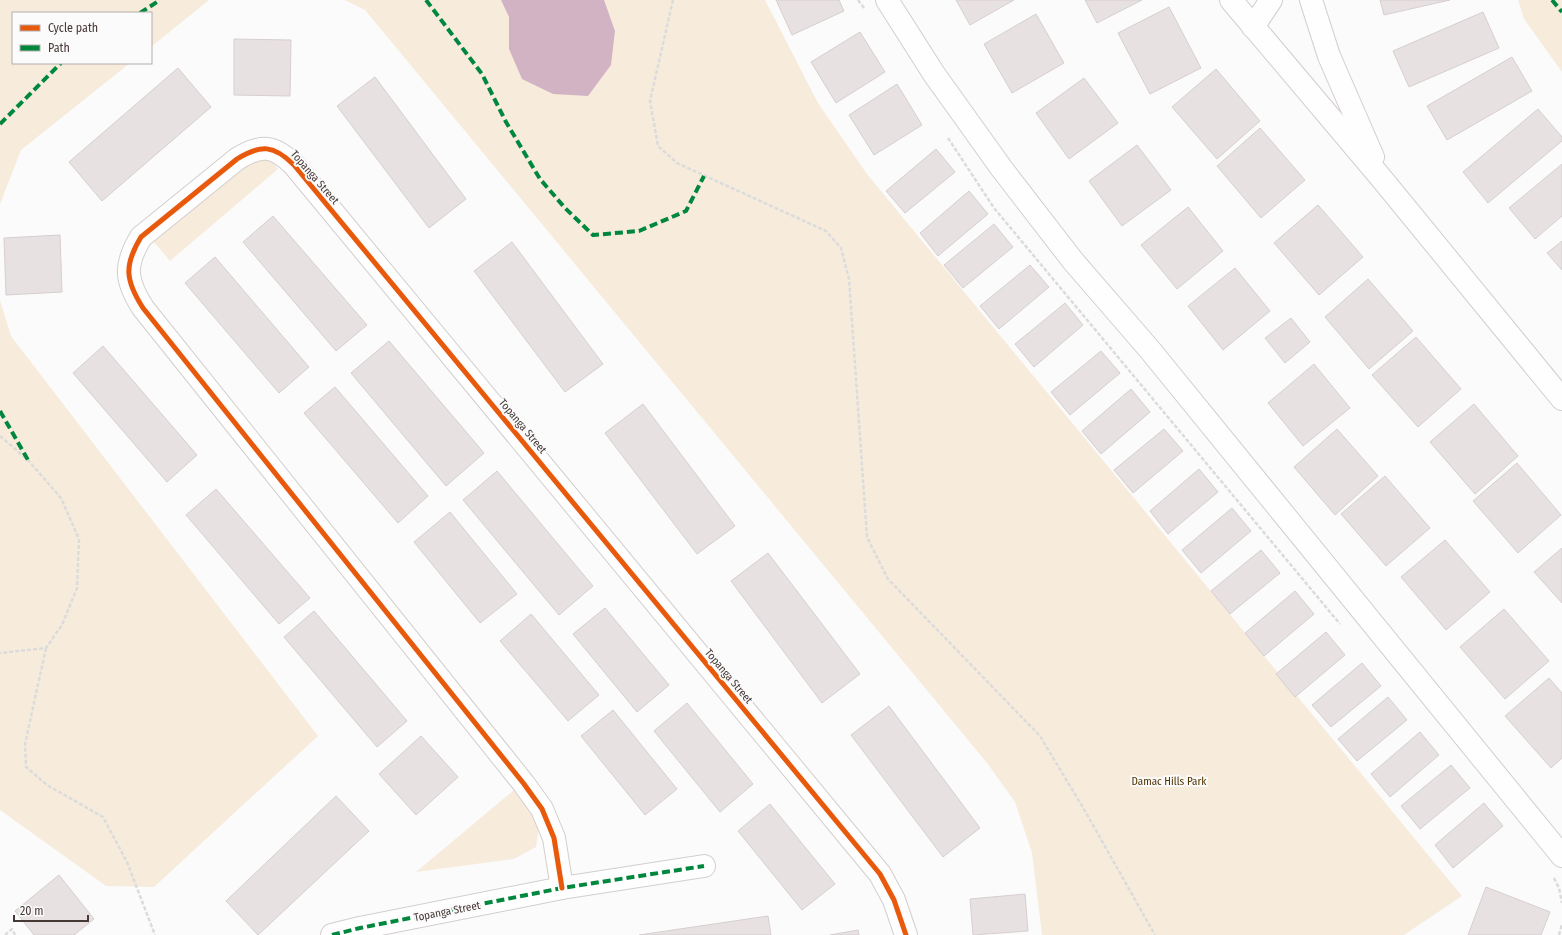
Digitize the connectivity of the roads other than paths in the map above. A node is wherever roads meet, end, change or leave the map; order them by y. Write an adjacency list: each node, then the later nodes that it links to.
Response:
1 (887, 0): 8 (street)
2 (1232, 0): 5 (street)
3 (1270, 0): 5 (street)
4 (1312, 0): 6 (street)
5 (1253, 27): 6 (street)
6 (1382, 179): 7 (street)
7 (1562, 398)
8 (1561, 856)
9 (704, 866): 10 (street, Topanga Street)
10 (562, 888): 11 (street, Topanga Street); 12 (street, Topanga Street)
11 (332, 935)
12 (906, 935)

